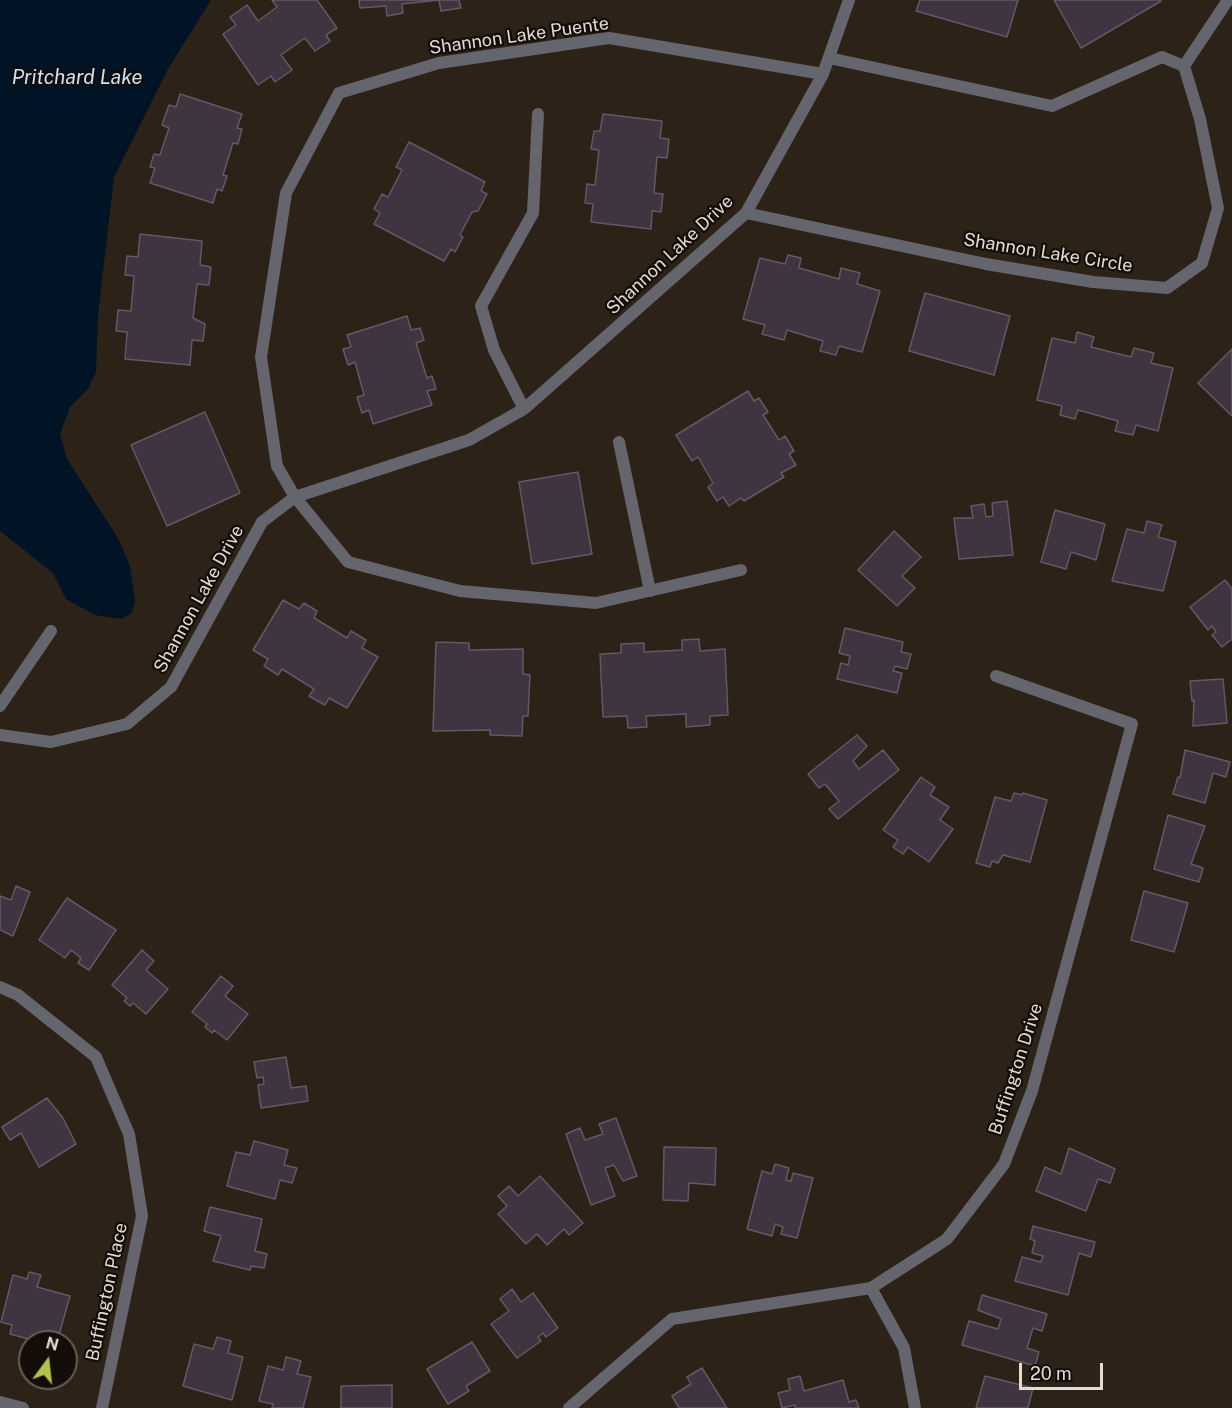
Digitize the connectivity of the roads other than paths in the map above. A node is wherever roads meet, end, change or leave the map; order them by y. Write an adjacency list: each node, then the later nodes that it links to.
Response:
1 (849, 0): 3 (street, Shannon Lake Drive)
2 (1228, 0): 4 (street)
3 (829, 58): 4 (street); 5 (street, Shannon Lake Drive)
4 (1184, 66): 7 (street, Shannon Lake Circle)
5 (823, 74): 7 (street, Shannon Lake Drive); 10 (street, Shannon Lake Puente)
6 (538, 114): 8 (street)
7 (746, 213): 8 (street, Shannon Lake Drive)
8 (524, 409): 10 (street, Shannon Lake Drive)
9 (619, 442): 12 (street)
10 (295, 497): 12 (street, Shannon Lake Puente); 16 (street, Shannon Lake Drive)
11 (741, 570): 12 (street, Shannon Lake Puente)
12 (650, 591)
13 (51, 631): 15 (street)
14 (996, 676): 18 (street, Buffington Drive)
15 (0, 706)
16 (0, 735)
17 (0, 987): 21 (street, Buffington Place)
18 (871, 1288): 22 (street, Buffington Drive); 23 (street)
19 (0, 1402): 20 (street)
20 (23, 1408)
21 (102, 1408)
22 (569, 1408)
23 (915, 1408)

